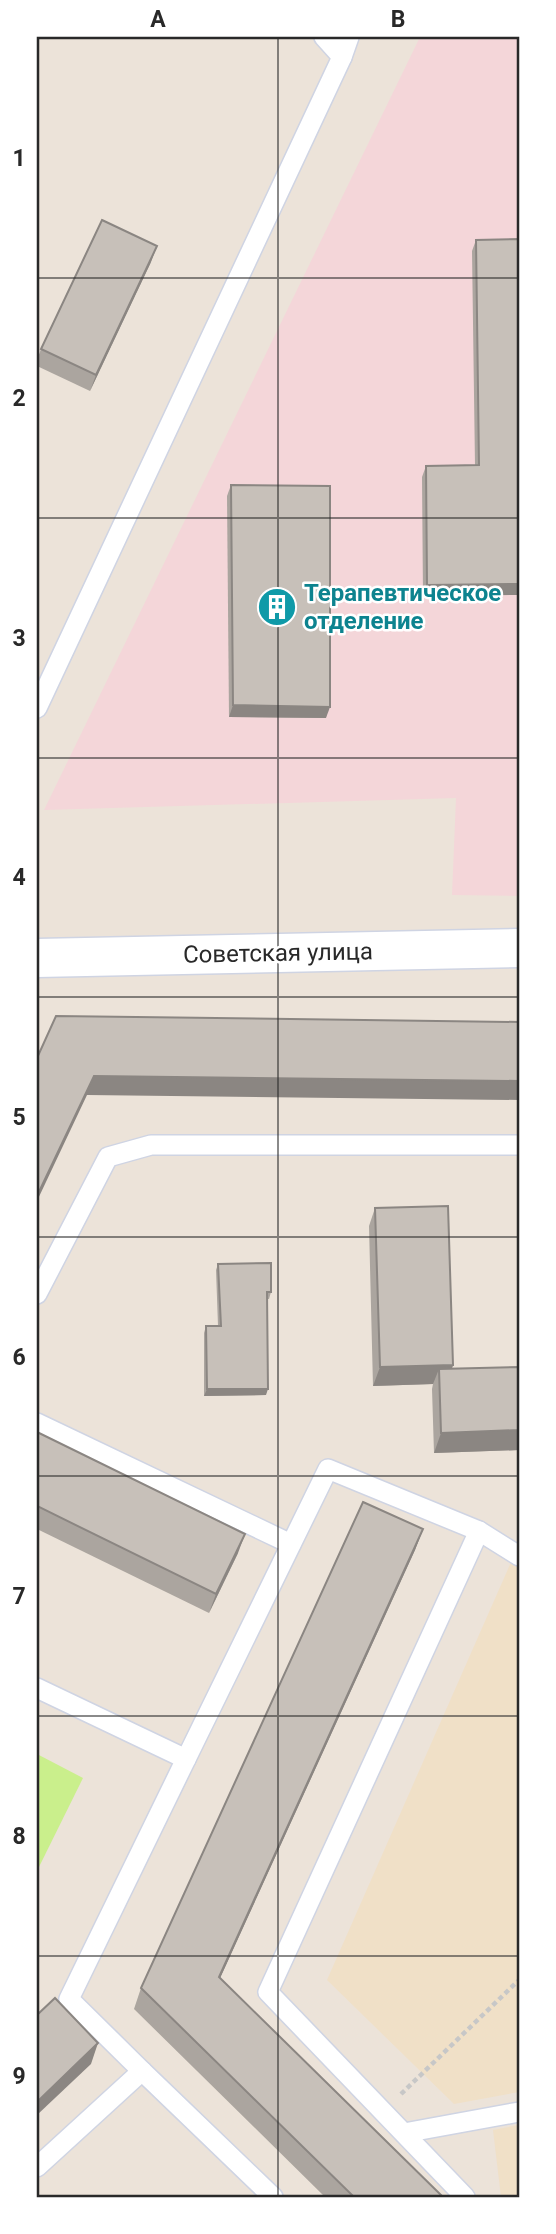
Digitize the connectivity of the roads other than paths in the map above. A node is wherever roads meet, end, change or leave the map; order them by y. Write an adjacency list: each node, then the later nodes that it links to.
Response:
1 (324, 37): 3 (lane)
2 (349, 37): 3 (lane)
3 (342, 57): 4 (lane)
4 (37, 708)
5 (519, 948): 6 (street, Советская улица)
6 (37, 958)
7 (519, 1145): 8 (lane)
8 (37, 1294)
9 (37, 1423): 11 (lane)
10 (479, 1531): 11 (lane); 12 (lane); 17 (lane)
11 (291, 1544): 14 (lane)
12 (519, 1556)
13 (37, 1688): 14 (lane)
14 (186, 1759): 15 (lane)
15 (142, 2071): 18 (lane); 19 (lane)
16 (519, 2112): 17 (lane)
17 (404, 2133): 20 (lane)
18 (37, 2167)
19 (273, 2197)
20 (465, 2197)

